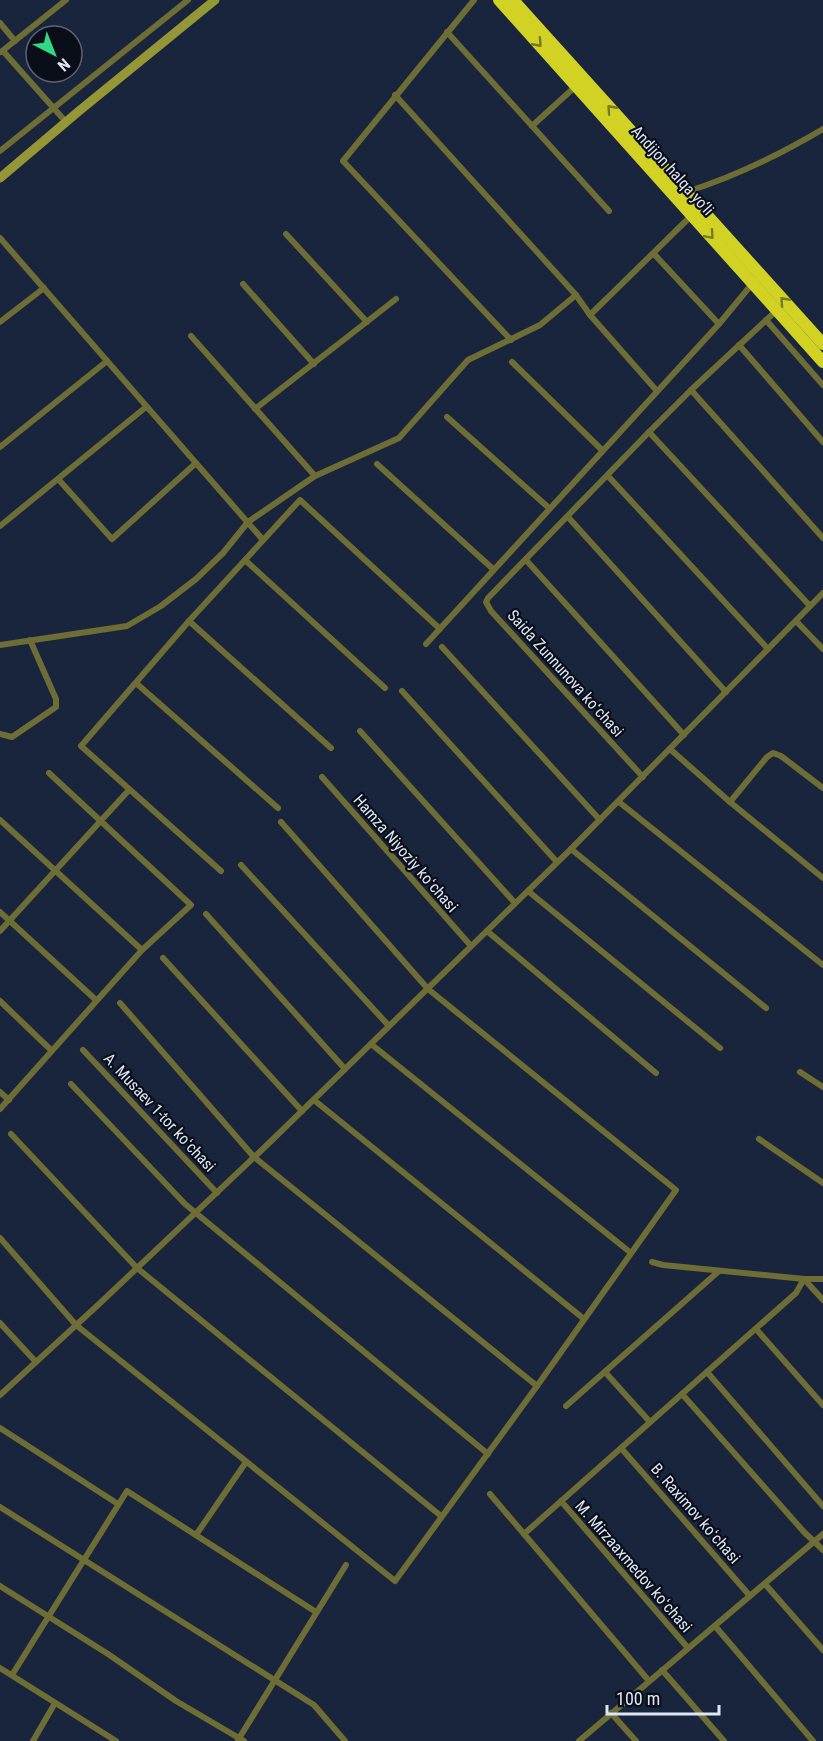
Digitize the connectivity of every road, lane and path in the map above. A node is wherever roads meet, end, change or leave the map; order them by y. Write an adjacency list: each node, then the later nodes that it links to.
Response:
1 (66, 0): 9 (street)
2 (188, 0): 13 (street)
3 (215, 0): 14 (street)
4 (474, 0): 8 (street)
5 (499, 0): 11 (highway, Andijon halqa yo‘li, one-way to 11)
6 (513, 0): 19 (highway, Andijon halqa yo‘li, one-way to 6)
7 (0, 23): 9 (street)
8 (447, 32): 12 (street); 15 (street)
9 (15, 41): 10 (street)
10 (1, 52): 13 (street)
11 (576, 86): 15 (street); 21 (highway, Andijon halqa yo‘li)
12 (395, 95): 28 (street); 37 (street)
13 (53, 109): 14 (street); 17 (street)
14 (66, 122): 18 (street)
15 (532, 126): 20 (street)
16 (823, 129): 19 (street)
17 (0, 151)
18 (0, 178)
19 (685, 192): 38 (highway, Andijon halqa yo‘li, one-way to 19)
20 (609, 211)
21 (692, 215): 24 (street); 26 (highway, Andijon halqa yo‘li, one-way to 26)
22 (286, 234): 34 (street)
23 (0, 238): 27 (street)
24 (654, 254): 31 (street); 35 (street)
25 (243, 284): 43 (street)
26 (752, 284): 30 (highway, Andijon halqa yo‘li); 35 (street)
27 (44, 288): 33 (street); 40 (street)
28 (576, 295): 31 (street); 37 (street)
29 (396, 299): 34 (street)
30 (776, 311): 32 (street); 42 (highway, Andijon halqa yo‘li)
31 (590, 315): 46 (street)
32 (766, 320): 39 (street); 44 (street)
33 (0, 322)
34 (367, 322): 43 (street)
35 (719, 324): 46 (street)
36 (191, 336): 48 (street)
37 (511, 340): 56 (street)
38 (823, 344)
39 (739, 345): 45 (street); 51 (street)
40 (107, 361): 47 (street); 52 (street)
41 (512, 362): 53 (street)
42 (823, 362)
43 (314, 364): 48 (street)
44 (823, 385)
45 (691, 390): 50 (street); 63 (street)
46 (657, 391): 53 (street)
47 (146, 407): 54 (street); 58 (street)
48 (255, 409): 56 (street)
49 (447, 417): 59 (street)
50 (649, 432): 57 (street); 69 (street)
51 (823, 442)
52 (0, 447)
53 (602, 450): 59 (street)
54 (196, 463): 58 (street); 61 (street)
55 (377, 464): 67 (street)
56 (315, 476): 61 (street)
57 (608, 476): 60 (street); 77 (street)
58 (59, 480): 62 (street)
59 (549, 508): 67 (street)
60 (568, 517): 66 (street); 82 (street)
61 (248, 522): 64 (street); 73 (street)
62 (0, 526)
63 (823, 538)
64 (263, 540): 65 (street); 72 (street)
65 (245, 560): 70 (street); 80 (street)
66 (526, 560): 85 (street); 90 (street, Saida Zunnunova koʻchasi)
67 (493, 569): 72 (street)
68 (823, 593): 69 (street)
69 (810, 606): 71 (street)
70 (189, 621): 79 (street); 86 (street)
71 (796, 621): 77 (street); 78 (street)
72 (440, 628): 74 (street)
73 (30, 640): 75 (street); 84 (street)
74 (426, 644)
75 (0, 645)
76 (442, 648): 97 (street)
77 (768, 650): 82 (street)
78 (823, 650)
79 (136, 683): 92 (street); 95 (street)
80 (385, 688)
81 (402, 691): 101 (street)
82 (726, 692): 85 (street)
83 (360, 731): 107 (street)
84 (0, 734)
85 (684, 735): 87 (street)
86 (331, 748)
87 (670, 749): 90 (street); 94 (street)
88 (49, 773): 98 (street)
89 (322, 777): 113 (street, Hamza Niyoziy koʻchasi)
90 (643, 777): 93 (street)
91 (823, 788): 94 (street)
92 (129, 789): 98 (street); 104 (street)
93 (619, 802): 97 (street); 116 (street)
94 (730, 802): 105 (street)
95 (278, 808)
96 (0, 820): 103 (street)
97 (600, 820): 100 (street)
98 (101, 821): 103 (street); 114 (street)
99 (282, 822): 117 (street)
100 (571, 849): 101 (street); 121 (street)
101 (557, 862): 106 (street)
102 (242, 865): 122 (street)
103 (56, 870): 110 (street); 114 (street)
104 (221, 871)
105 (823, 878)
106 (528, 891): 107 (street); 124 (street)
107 (515, 903): 112 (street)
108 (0, 912): 110 (street)
109 (206, 914): 127 (street)
110 (10, 921): 111 (street); 118 (street)
111 (0, 931)
112 (487, 931): 113 (street); 129 (street)
113 (471, 946): 117 (street)
114 (142, 950): 118 (street)
115 (163, 958): 136 (street)
116 (823, 965)
117 (428, 988): 122 (street); 144 (street)
118 (96, 1000): 125 (street)
119 (0, 1001): 125 (street)
120 (120, 1004): 139 (street)
121 (766, 1008)
122 (389, 1026): 123 (street)
123 (371, 1044): 127 (street); 144 (street)
124 (720, 1048)
125 (51, 1050): 133 (street)
126 (83, 1050): 141 (street, A. Musaev 1-tor koʻchasi)
127 (345, 1069): 134 (street)
128 (801, 1072): 131 (street)
129 (656, 1073)
130 (71, 1084): 142 (street)
131 (823, 1087)
132 (0, 1092): 133 (street)
133 (9, 1100): 135 (street)
134 (314, 1100): 136 (street); 151 (street)
135 (0, 1109)
136 (302, 1110): 139 (street)
137 (11, 1134): 146 (street)
138 (759, 1139): 140 (street)
139 (254, 1157): 141 (street); 158 (street)
140 (823, 1183)
141 (217, 1193): 142 (street)
142 (196, 1213): 146 (street); 166 (street)
143 (0, 1238): 153 (street)
144 (631, 1253): 151 (street)
145 (652, 1262): 147 (street)
146 (137, 1268): 153 (street); 173 (street)
147 (719, 1271): 148 (street); 156 (street)
148 (804, 1279): 149 (street); 150 (street); 154 (street)
149 (823, 1279)
150 (823, 1300)
151 (584, 1319): 158 (street)
152 (0, 1323): 155 (street)
153 (76, 1325): 155 (street); 167 (street)
154 (756, 1329): 157 (street); 161 (street)
155 (36, 1362): 160 (street)
156 (605, 1372): 162 (street); 163 (street)
157 (707, 1372): 159 (street); 171 (street)
158 (537, 1386): 166 (street)
159 (682, 1394): 163 (street); 177 (street)
160 (0, 1395)
161 (823, 1405)
162 (566, 1406)
163 (650, 1422): 165 (street)
164 (0, 1428): 170 (street)
165 (621, 1448): 169 (street); 183 (street, B. Raximov koʻchasi)
166 (488, 1454): 173 (street)
167 (246, 1462): 173 (street); 176 (street)
168 (490, 1494): 174 (street)
169 (561, 1501): 174 (street); 187 (street, M. Mirzaaxmedov koʻchasi)
170 (118, 1504): 176 (street); 179 (street)
171 (823, 1506)
172 (0, 1507): 179 (street)
173 (441, 1516)
174 (524, 1534): 193 (street)
175 (823, 1534): 177 (street)
176 (195, 1535): 184 (street)
177 (815, 1541): 178 (street); 181 (street)
178 (823, 1550)
179 (83, 1561): 185 (street); 192 (street)
180 (346, 1565): 184 (street)
181 (765, 1584): 183 (street); 188 (street)
182 (0, 1586): 185 (street)
183 (750, 1596): 186 (street)
184 (316, 1612): 192 (street)
185 (48, 1617): 191 (street); 196 (street)
186 (715, 1626): 187 (street); 203 (street)
187 (688, 1648): 190 (street)
188 (823, 1650)
189 (0, 1668): 191 (street)
190 (662, 1670): 193 (street); 202 (street)
191 (12, 1675): 194 (street)
192 (275, 1680): 196 (street); 199 (street)
193 (649, 1681): 195 (street)
194 (55, 1703): 197 (street); 198 (street)
195 (612, 1713): 200 (street); 201 (street)
196 (240, 1740)
197 (33, 1741)
198 (116, 1741)
199 (345, 1741)
200 (579, 1741)
201 (636, 1741)
202 (724, 1741)
203 (813, 1741)

